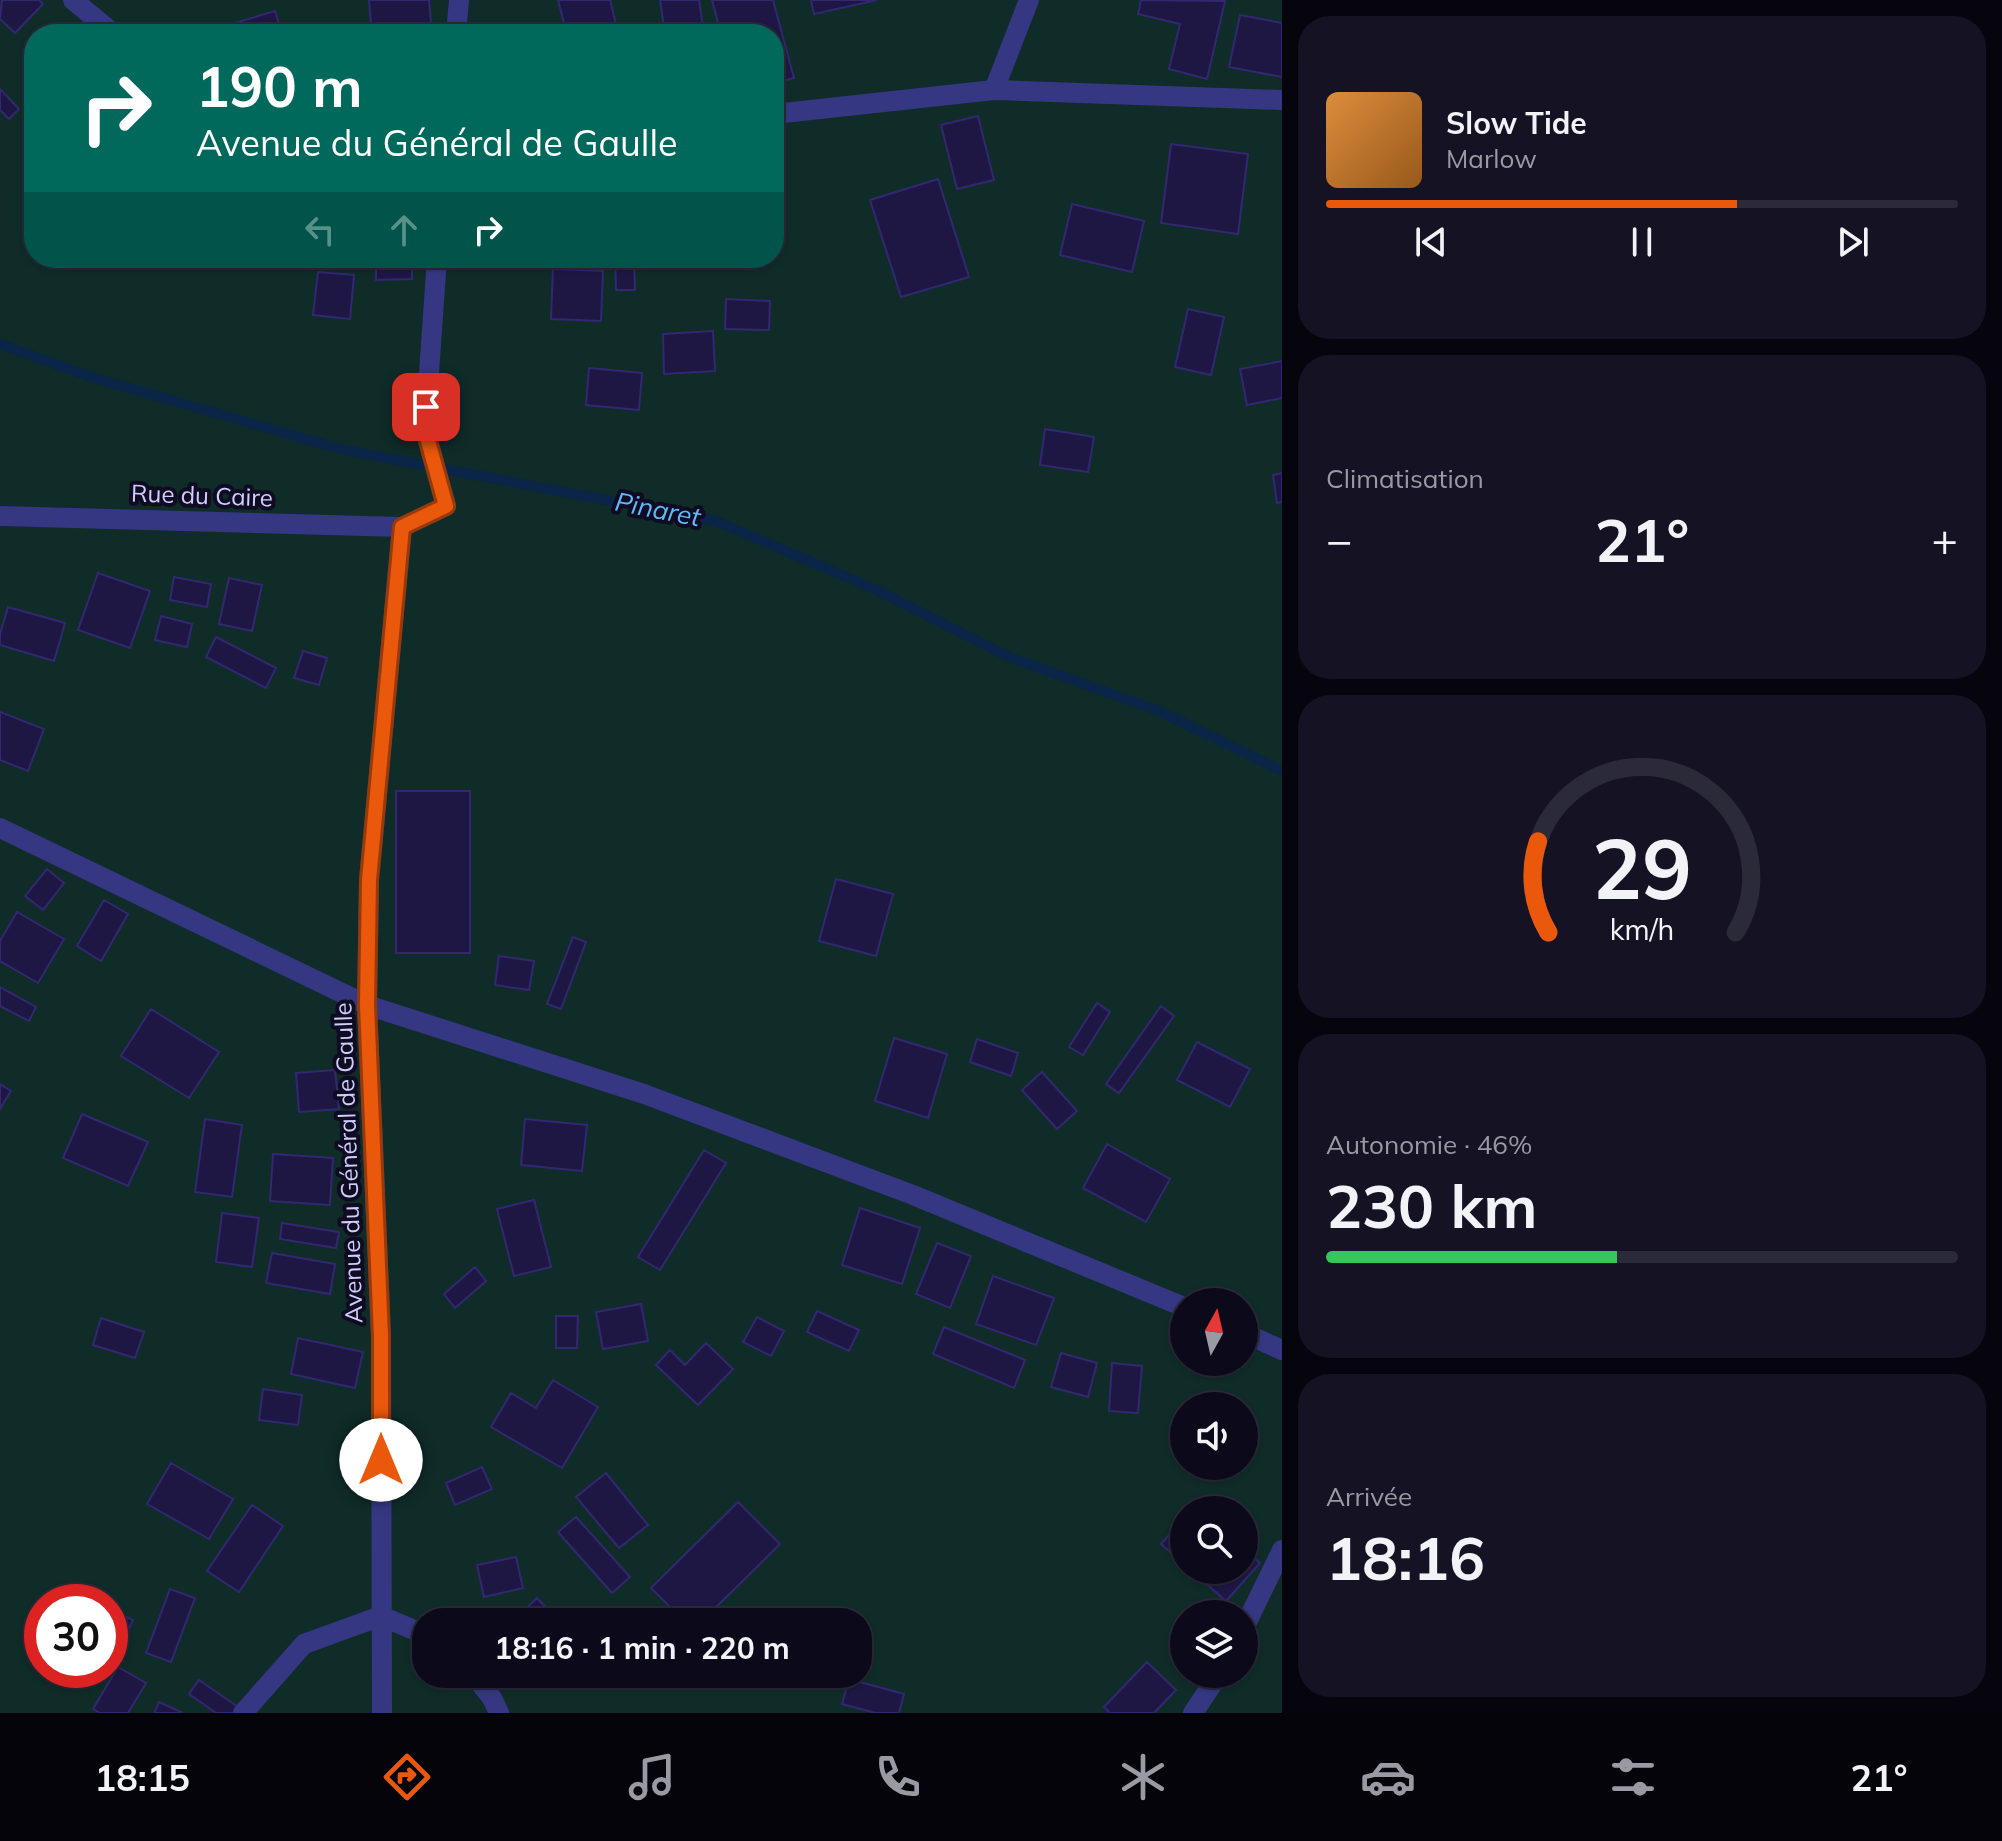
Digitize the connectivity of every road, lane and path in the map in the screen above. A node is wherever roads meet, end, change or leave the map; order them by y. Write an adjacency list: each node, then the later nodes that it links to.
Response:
1 (73, 0): 4 (street)
2 (459, 0): 5 (street)
3 (1029, 0): 6 (street)
4 (102, 24)
5 (457, 24)
6 (994, 90): 7 (street); 8 (street)
7 (1282, 100)
8 (784, 113)
9 (436, 268): 11 (street)
10 (0, 516): 11 (street, Rue du Caire)
11 (402, 527): 13 (street, Avenue du Général de Gaulle)
12 (0, 828): 13 (street)
13 (367, 1005): 14 (street); 19 (street, Avenue du Général de Gaulle)
14 (1170, 1301)
15 (1258, 1339): 16 (street)
16 (1282, 1350)
17 (1282, 1550): 18 (street)
18 (1258, 1600)
19 (381, 1616): 20 (street); 23 (street); 24 (street, Avenue du Général de Gaulle)
20 (412, 1629)
21 (484, 1688): 25 (street)
22 (1210, 1688): 26 (street)
23 (243, 1713)
24 (382, 1713)
25 (499, 1713)
26 (1193, 1713)

